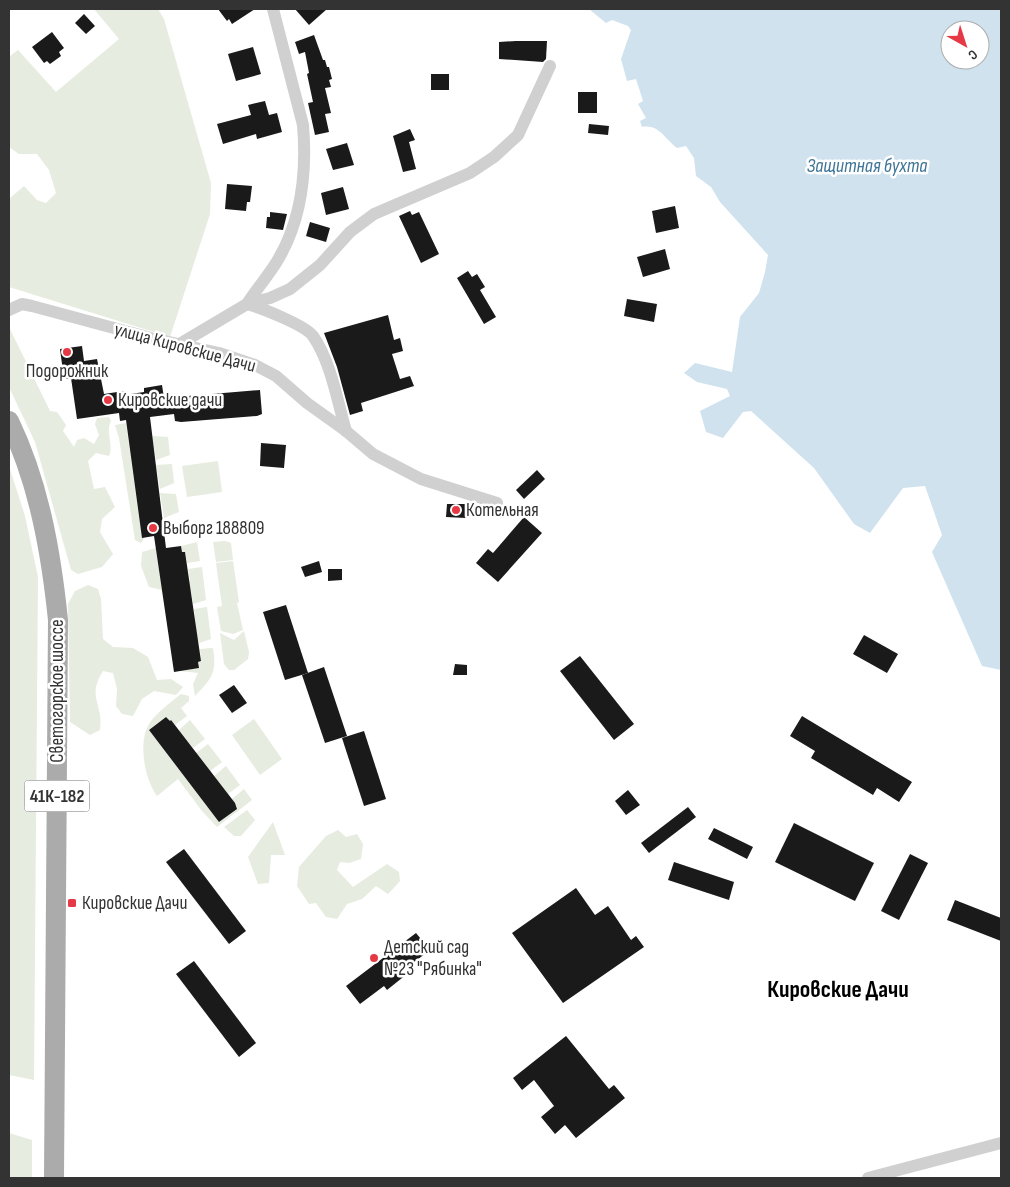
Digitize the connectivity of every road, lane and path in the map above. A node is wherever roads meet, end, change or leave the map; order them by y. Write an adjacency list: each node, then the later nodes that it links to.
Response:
1 (273, 9): 3 (street)
2 (550, 66): 3 (street)
3 (247, 304): 5 (street); 7 (street)
4 (9, 310): 5 (street, улица Кировские Дачи)
5 (178, 345): 7 (street, улица Кировские Дачи)
6 (9, 421): 10 (main road, Светогорское шоссе / 41К-182)
7 (346, 431): 8 (street, улица Кировские Дачи)
8 (497, 503)
9 (1001, 1143): 11 (street)
10 (54, 1178)
11 (868, 1178)

